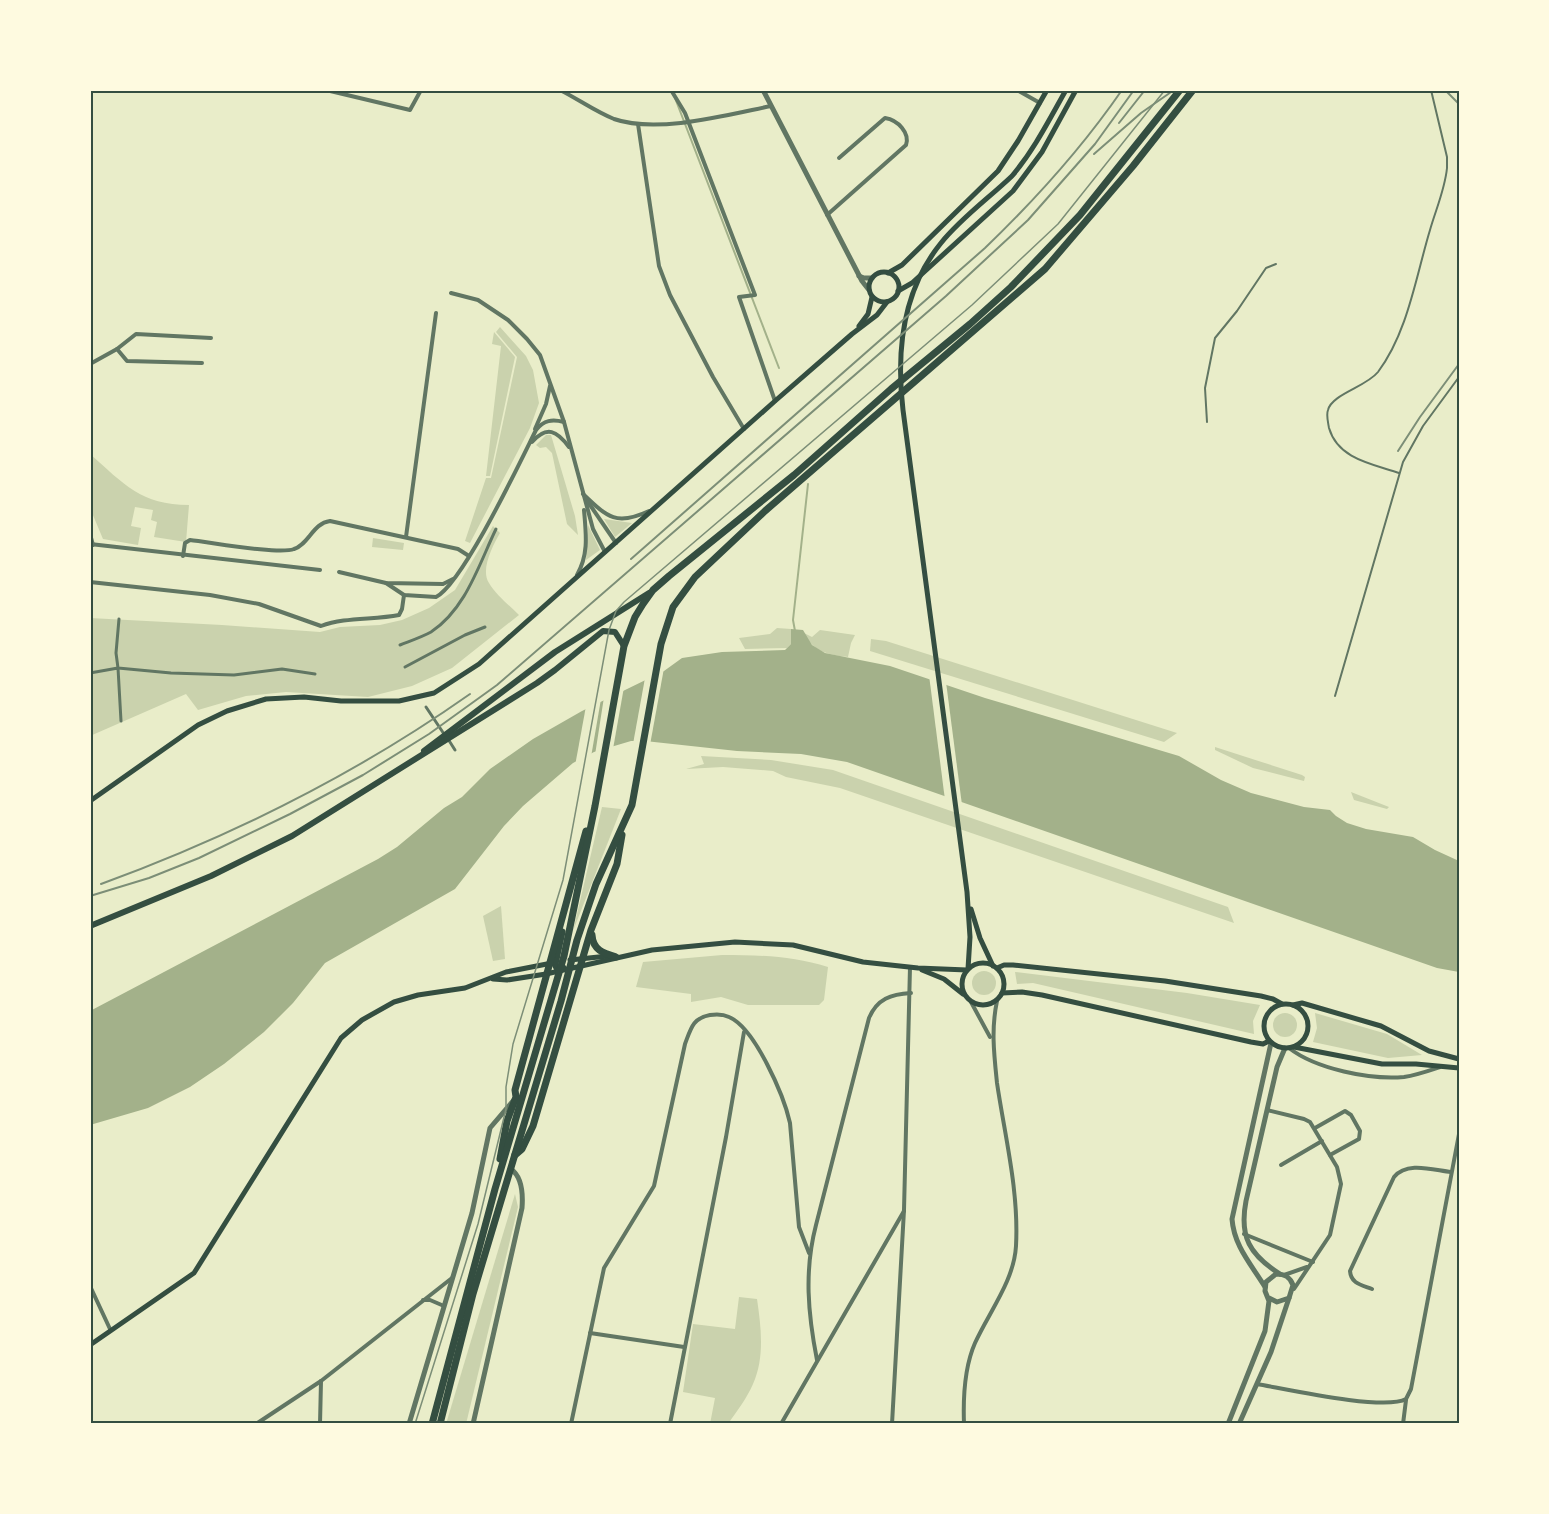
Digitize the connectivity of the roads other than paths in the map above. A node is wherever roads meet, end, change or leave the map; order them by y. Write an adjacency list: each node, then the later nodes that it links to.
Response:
1 (326, 90): 2 (street)
2 (421, 90)
3 (560, 90): 16 (street)
4 (671, 90): 15 (street)
5 (763, 90): 14 (street)
6 (1017, 90): 13 (street)
7 (1047, 90): 13 (main road)
8 (1066, 90): 77 (main road)
9 (1076, 90): 24 (main road)
10 (1180, 90): 59 (highway)
11 (1193, 90): 76 (highway)
12 (1431, 90): 42 (lane)
13 (1040, 103): 20 (main road)
14 (771, 106): 15 (street); 18 (street)
15 (688, 121): 16 (street); 36 (street)
16 (638, 124): 39 (street)
17 (839, 158): 18 (street)
18 (827, 215): 21 (street)
19 (1276, 264): 38 (lane)
20 (888, 273): 22 (main road); 24 (main road)
21 (859, 276): 22 (street); 23 (street)
22 (872, 278): 23 (main road)
23 (869, 290): 26 (main road)
24 (898, 291): 27 (main road)
25 (451, 293): 35 (street)
26 (872, 297): 27 (main road); 29 (main road)
27 (887, 302): 29 (main road)
28 (436, 313): 47 (street)
29 (852, 334): 36 (main road)
30 (211, 338): 31 (street)
31 (117, 350): 32 (street); 33 (street)
32 (201, 363)
33 (90, 364)
34 (1459, 377): 42 (lane)
35 (550, 384): 37 (street); 40 (street)
36 (775, 401): 39 (main road)
37 (564, 422): 40 (street); 41 (street)
38 (1207, 422)
39 (744, 429): 44 (main road)
40 (528, 447): 41 (street); 52 (street)
41 (571, 450): 43 (street)
42 (1399, 473): 69 (lane)
43 (583, 494): 44 (street); 48 (street); 50 (street); 56 (street)
44 (655, 508): 48 (main road)
45 (496, 529): 63 (street)
46 (90, 534): 49 (street)
47 (406, 537): 51 (street); 52 (street)
48 (616, 543): 50 (main road)
49 (92, 545): 51 (street)
50 (605, 552): 56 (main road)
51 (183, 556): 53 (street)
52 (469, 556): 55 (street)
53 (320, 570)
54 (339, 572): 58 (street)
55 (453, 579): 58 (street); 60 (street)
56 (574, 579): 74 (main road)
57 (90, 582): 60 (street)
58 (386, 583): 60 (street)
59 (654, 590): 64 (highway); 73 (main road)
60 (404, 594)
61 (119, 619): 66 (street)
62 (485, 627): 65 (street)
63 (400, 645)
64 (624, 646): 73 (main road); 75 (highway)
65 (405, 667)
66 (118, 668): 67 (street); 68 (street); 71 (street)
67 (90, 673)
68 (315, 674)
69 (1335, 696)
70 (426, 707): 72 (street)
71 (121, 721)
72 (455, 750)
73 (422, 754): 78 (main road)
74 (90, 801)
75 (595, 806): 82 (highway); 114 (highway)
76 (624, 823): 79 (highway); 109 (highway)
77 (967, 892): 84 (main road); 87 (main road)
78 (90, 926)
79 (591, 930): 80 (highway); 81 (highway)
80 (583, 957): 81 (main road); 82 (main road); 85 (highway)
81 (616, 957): 83 (main road); 85 (main road)
82 (552, 963): 85 (highway); 88 (highway); 89 (main road)
83 (910, 967): 86 (main road); 90 (street)
84 (995, 967): 87 (main road); 91 (main road); 95 (main road)
85 (580, 968): 88 (main road); 109 (highway)
86 (918, 968): 87 (main road); 92 (main road)
87 (968, 969): 92 (main road)
88 (546, 974): 89 (main road); 104 (highway)
89 (492, 979): 130 (main road)
90 (910, 993): 115 (street); 117 (street)
91 (1002, 993): 93 (main road); 99 (main road)
92 (965, 996): 94 (main road)
93 (997, 1001): 94 (main road); 98 (street)
94 (971, 1002): 98 (street)
95 (1282, 1004): 96 (main road); 99 (main road)
96 (1293, 1005): 100 (main road); 101 (main road)
97 (744, 1031): 117 (street); 131 (street); 133 (street)
98 (992, 1041): 148 (street)
99 (1270, 1042): 100 (main road); 123 (street)
100 (1289, 1048): 102 (main road); 102 (street); 105 (street)
101 (1459, 1059)
102 (1442, 1066): 103 (main road)
103 (1459, 1068)
104 (516, 1097): 114 (highway); 121 (street)
105 (1267, 1110): 106 (street); 116 (street)
106 (1315, 1128): 108 (street); 110 (street)
107 (1459, 1134): 113 (street)
108 (1322, 1142): 110 (street); 111 (street)
109 (515, 1155): 112 (highway)
110 (1330, 1155): 118 (street)
111 (1281, 1165)
112 (513, 1172): 142 (highway); 143 (street)
113 (1451, 1172): 124 (street); 137 (street)
114 (495, 1189): 141 (highway)
115 (904, 1210): 134 (street); 147 (street)
116 (1244, 1234): 118 (street); 120 (street)
117 (809, 1253): 134 (street)
118 (1313, 1262): 119 (street)
119 (1308, 1267): 120 (street); 125 (street)
120 (1282, 1274): 123 (street); 125 (street)
121 (454, 1276): 128 (street); 129 (street)
122 (90, 1286): 130 (street)
123 (1265, 1287): 126 (street)
124 (1372, 1289)
125 (1293, 1290): 127 (street)
126 (1269, 1298): 127 (street); 149 (street)
127 (1289, 1298): 136 (street)
128 (420, 1302): 129 (street); 135 (street)
129 (445, 1306): 140 (street)
130 (110, 1329): 132 (main road)
131 (590, 1333): 133 (street); 144 (street)
132 (90, 1345)
133 (684, 1347): 145 (street)
134 (818, 1360): 146 (street)
135 (321, 1380): 138 (street); 139 (street)
136 (1256, 1384): 137 (street); 150 (street)
137 (1406, 1399): 151 (street)
138 (256, 1424)
139 (320, 1424)
140 (409, 1424)
141 (432, 1424)
142 (440, 1424)
143 (473, 1424)
144 (571, 1424)
145 (670, 1424)
146 (781, 1424)
147 (892, 1424)
148 (962, 1424)
149 (1227, 1424)
150 (1239, 1424)
151 (1403, 1424)

